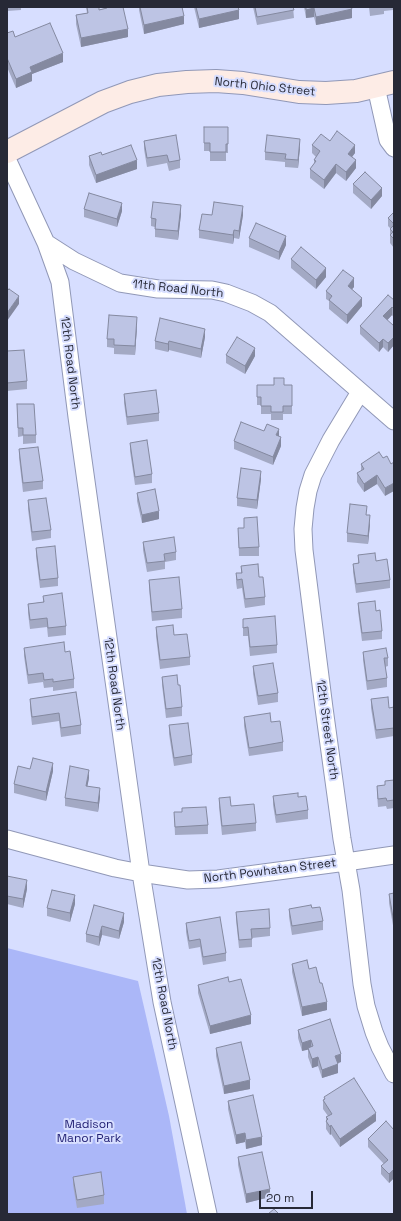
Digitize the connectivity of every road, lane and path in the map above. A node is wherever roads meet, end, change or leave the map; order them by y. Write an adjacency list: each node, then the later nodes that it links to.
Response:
1 (385, 84): 2 (street); 3 (street, North Ohio Street)
2 (394, 148)
3 (7, 152)
4 (7, 159): 5 (street, 12th Road North)
5 (46, 244): 6 (street, 11th Road North); 11 (street, 12th Road North)
6 (360, 392): 7 (street, 11th Road North); 10 (street, 12th Street North)
7 (394, 421)
8 (7, 839): 11 (street, North Powhatan Street)
9 (394, 855): 10 (street, North Powhatan Street)
10 (346, 862): 11 (street, North Powhatan Street); 12 (street, 12th Street North)
11 (141, 874): 13 (street, 12th Road North)
12 (394, 1074)
13 (208, 1214)

